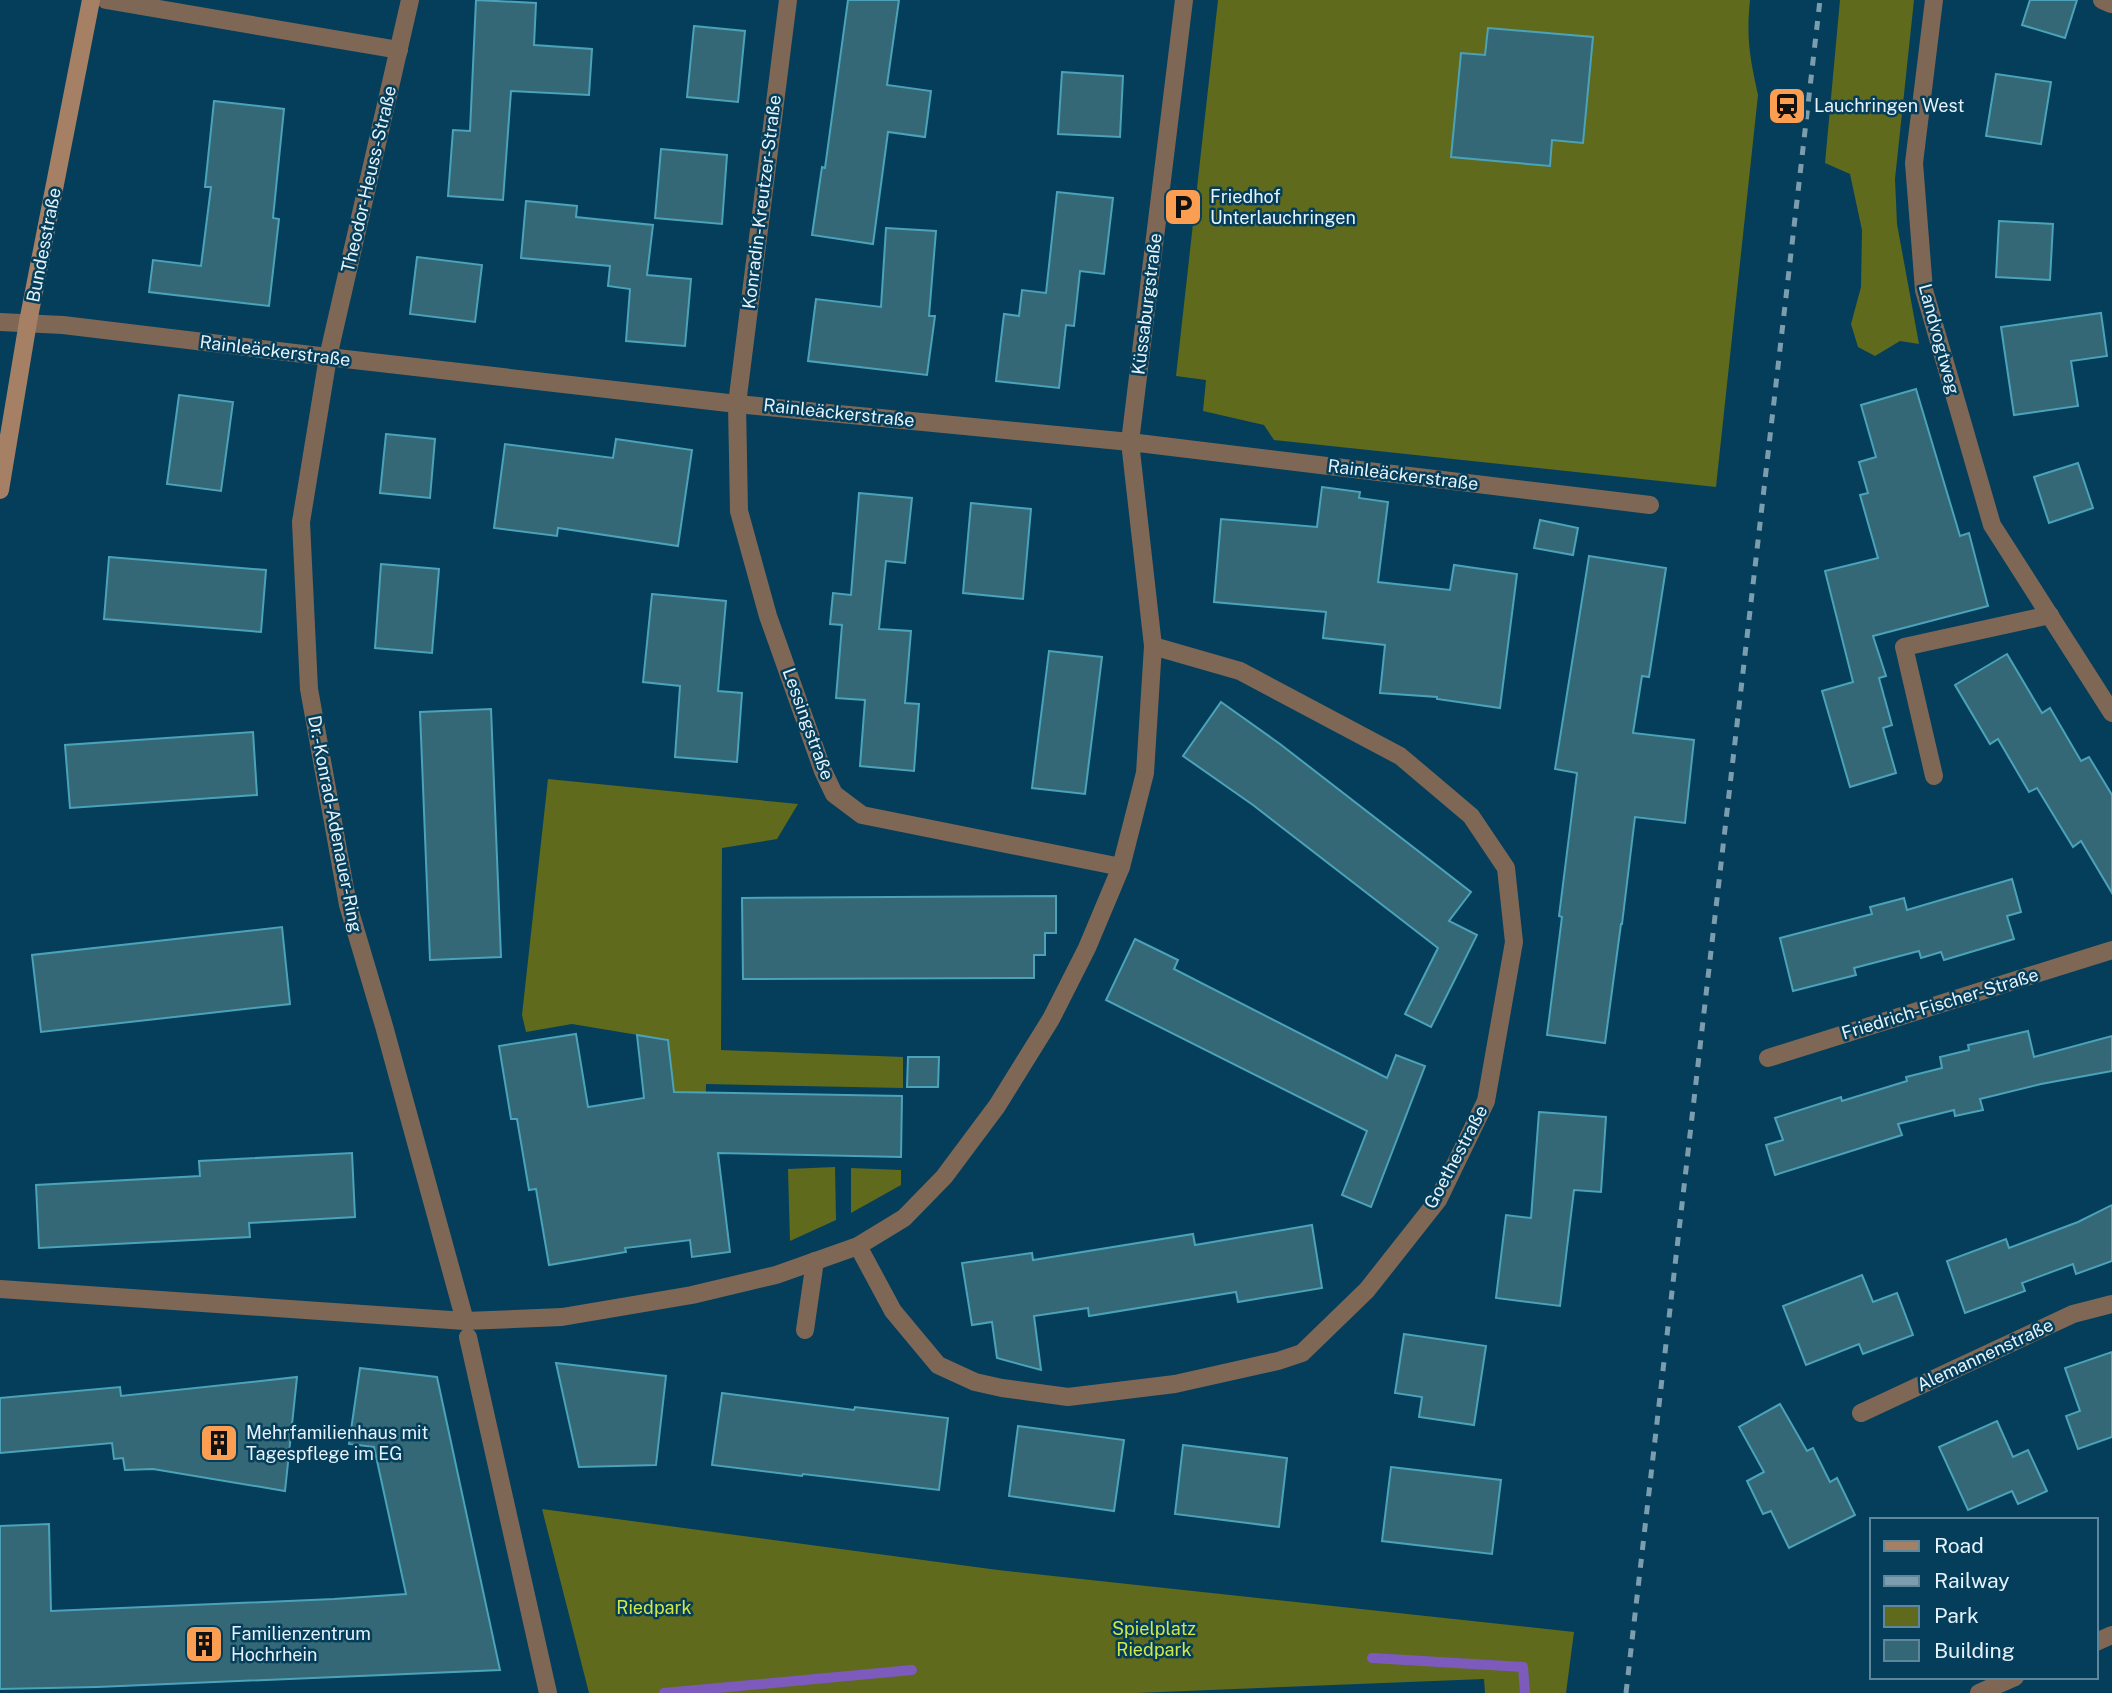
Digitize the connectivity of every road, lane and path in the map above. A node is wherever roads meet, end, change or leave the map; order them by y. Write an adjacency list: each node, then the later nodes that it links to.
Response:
1 (91, 0): 11 (main road, Bundesstraße)
2 (106, 0): 9 (street)
3 (410, 0): 9 (street, Theodor-Heuss-Straße)
4 (788, 0): 13 (street, Konradin-Kreutzer-Straße)
5 (1184, 0): 14 (street, Küssaburgstraße)
6 (1934, 0): 17 (street, Landvogtweg)
7 (2102, 0): 8 (street)
8 (2112, 1)
9 (399, 50): 12 (street, Theodor-Heuss-Straße)
10 (0, 322): 11 (street, Rainleäckerstraße)
11 (28, 322): 12 (street, Rainleäckerstraße); 15 (main road, Bundesstraße)
12 (328, 358): 13 (street, Rainleäckerstraße); 28 (street, Dr.-Konrad-Adenauer-Ring)
13 (737, 404): 14 (street, Rainleäckerstraße); 21 (street, Lessingstraße)
14 (1130, 442): 16 (street, Rainleäckerstraße); 18 (street)
15 (0, 490)
16 (1650, 505)
17 (2050, 615): 19 (street, Landvogtweg); 20 (street)
18 (1153, 646): 21 (street); 24 (street, Goethestraße)
19 (2112, 713)
20 (1934, 776)
21 (1121, 867): 24 (street)
22 (2112, 950): 23 (street, Friedrich-Fischer-Straße)
23 (1768, 1058)
24 (858, 1246): 25 (street)
25 (815, 1261): 28 (street); 29 (street)
26 (0, 1289): 28 (street)
27 (2112, 1304): 30 (street, Alemannenstraße)
28 (467, 1329): 32 (street)
29 (805, 1330)
30 (1861, 1413)
31 (2010, 1679): 33 (street)
32 (548, 1693)
33 (1979, 1693)

